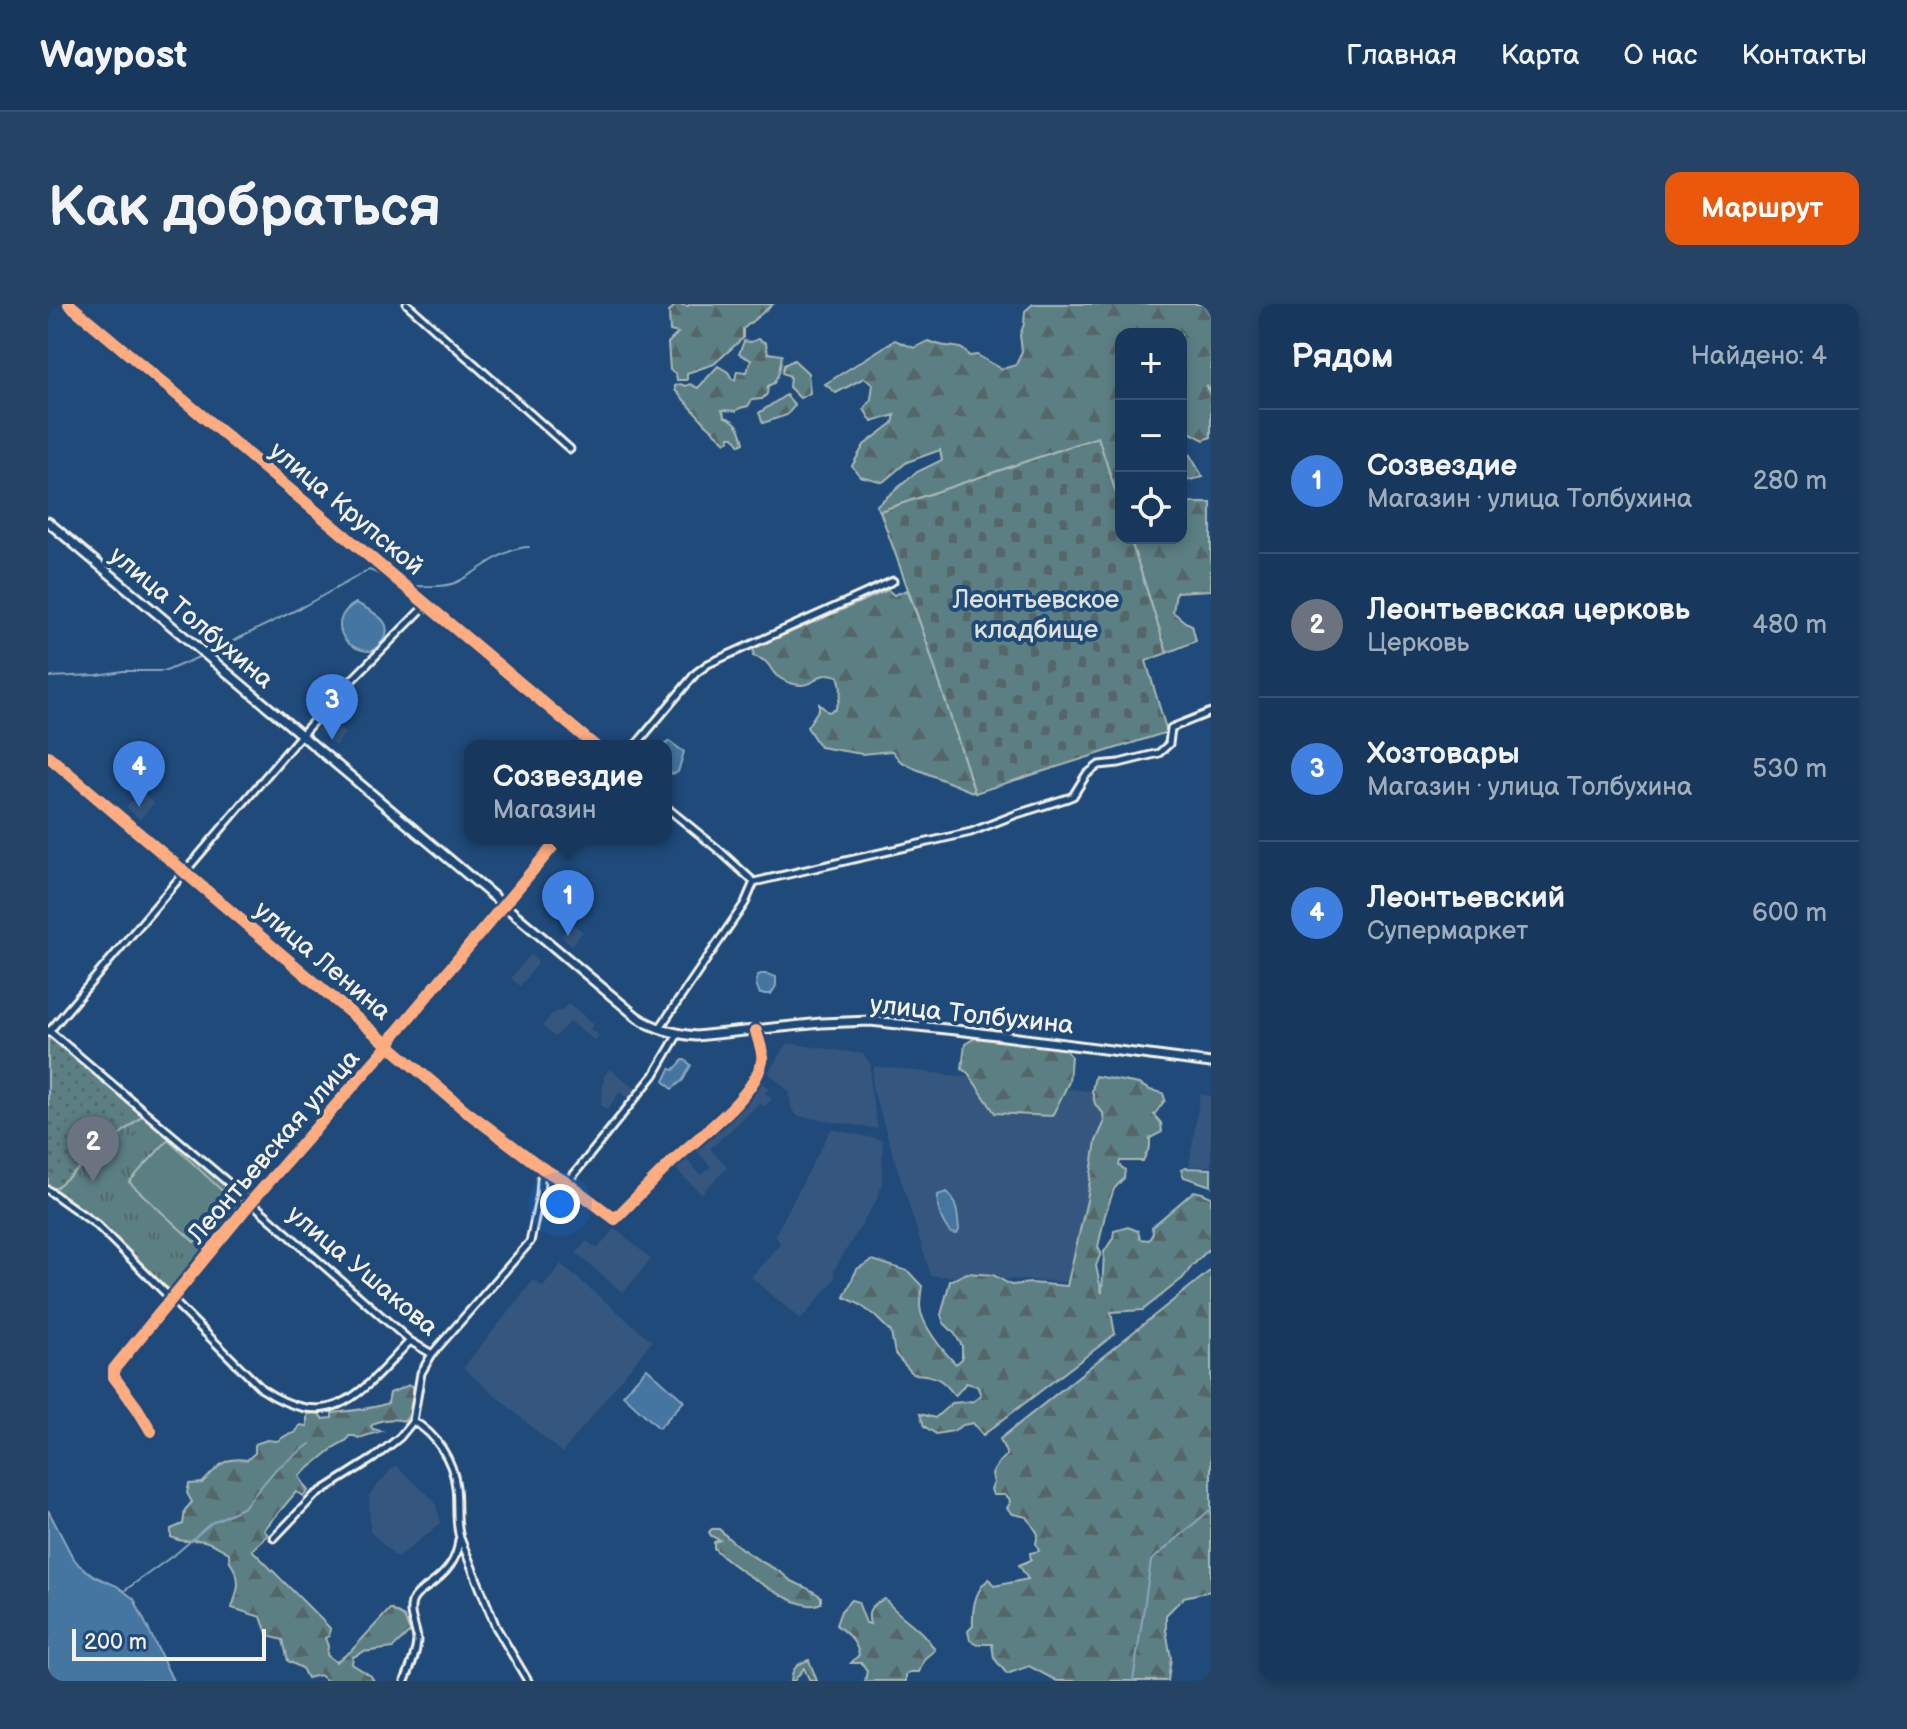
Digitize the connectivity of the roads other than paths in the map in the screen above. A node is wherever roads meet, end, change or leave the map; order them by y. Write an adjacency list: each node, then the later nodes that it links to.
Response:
1 (69, 304): 6 (street, улица Крупской)
2 (407, 304): 3 (street)
3 (570, 449)
4 (48, 522): 8 (main road, улица Толбухина)
5 (893, 581): 10 (street)
6 (427, 604): 8 (street); 9 (street, улица Крупской)
7 (1211, 712): 15 (street)
8 (301, 735): 14 (street); 16 (main road, улица Толбухина)
9 (588, 740)
10 (640, 740)
11 (48, 756): 14 (street, улица Ленина)
12 (672, 812): 15 (street)
13 (555, 844): 16 (street, Леонтьевская улица)
14 (186, 873): 19 (street); 21 (street, улица Ленина)
15 (754, 882): 17 (street)
16 (503, 905): 17 (main road, улица Толбухина); 21 (street, Леонтьевская улица)
17 (659, 1029): 20 (main road, улица Толбухина)
18 (756, 1031): 20 (main road, улица Толбухина); 22 (main road, улица Толбухина); 24 (street, улица Ленина)
19 (49, 1032): 26 (street, улица Ушакова)
20 (678, 1034): 24 (street)
21 (389, 1045): 23 (street, улица Ленина); 26 (street, Леонтьевская улица)
22 (1211, 1063)
23 (542, 1168): 24 (street, улица Ленина); 29 (street)
24 (567, 1183)
25 (48, 1190): 27 (street)
26 (251, 1202): 27 (street, Леонтьевская улица); 28 (street, улица Ушакова)
27 (171, 1299): 28 (street); 31 (street, Леонтьевская улица)
28 (410, 1341): 29 (street, улица Ушакова)
29 (432, 1354): 30 (street)
30 (413, 1421): 32 (street); 33 (street)
31 (151, 1431)
32 (459, 1535): 34 (street); 35 (street)
33 (274, 1538)
34 (405, 1681)
35 (528, 1681)

